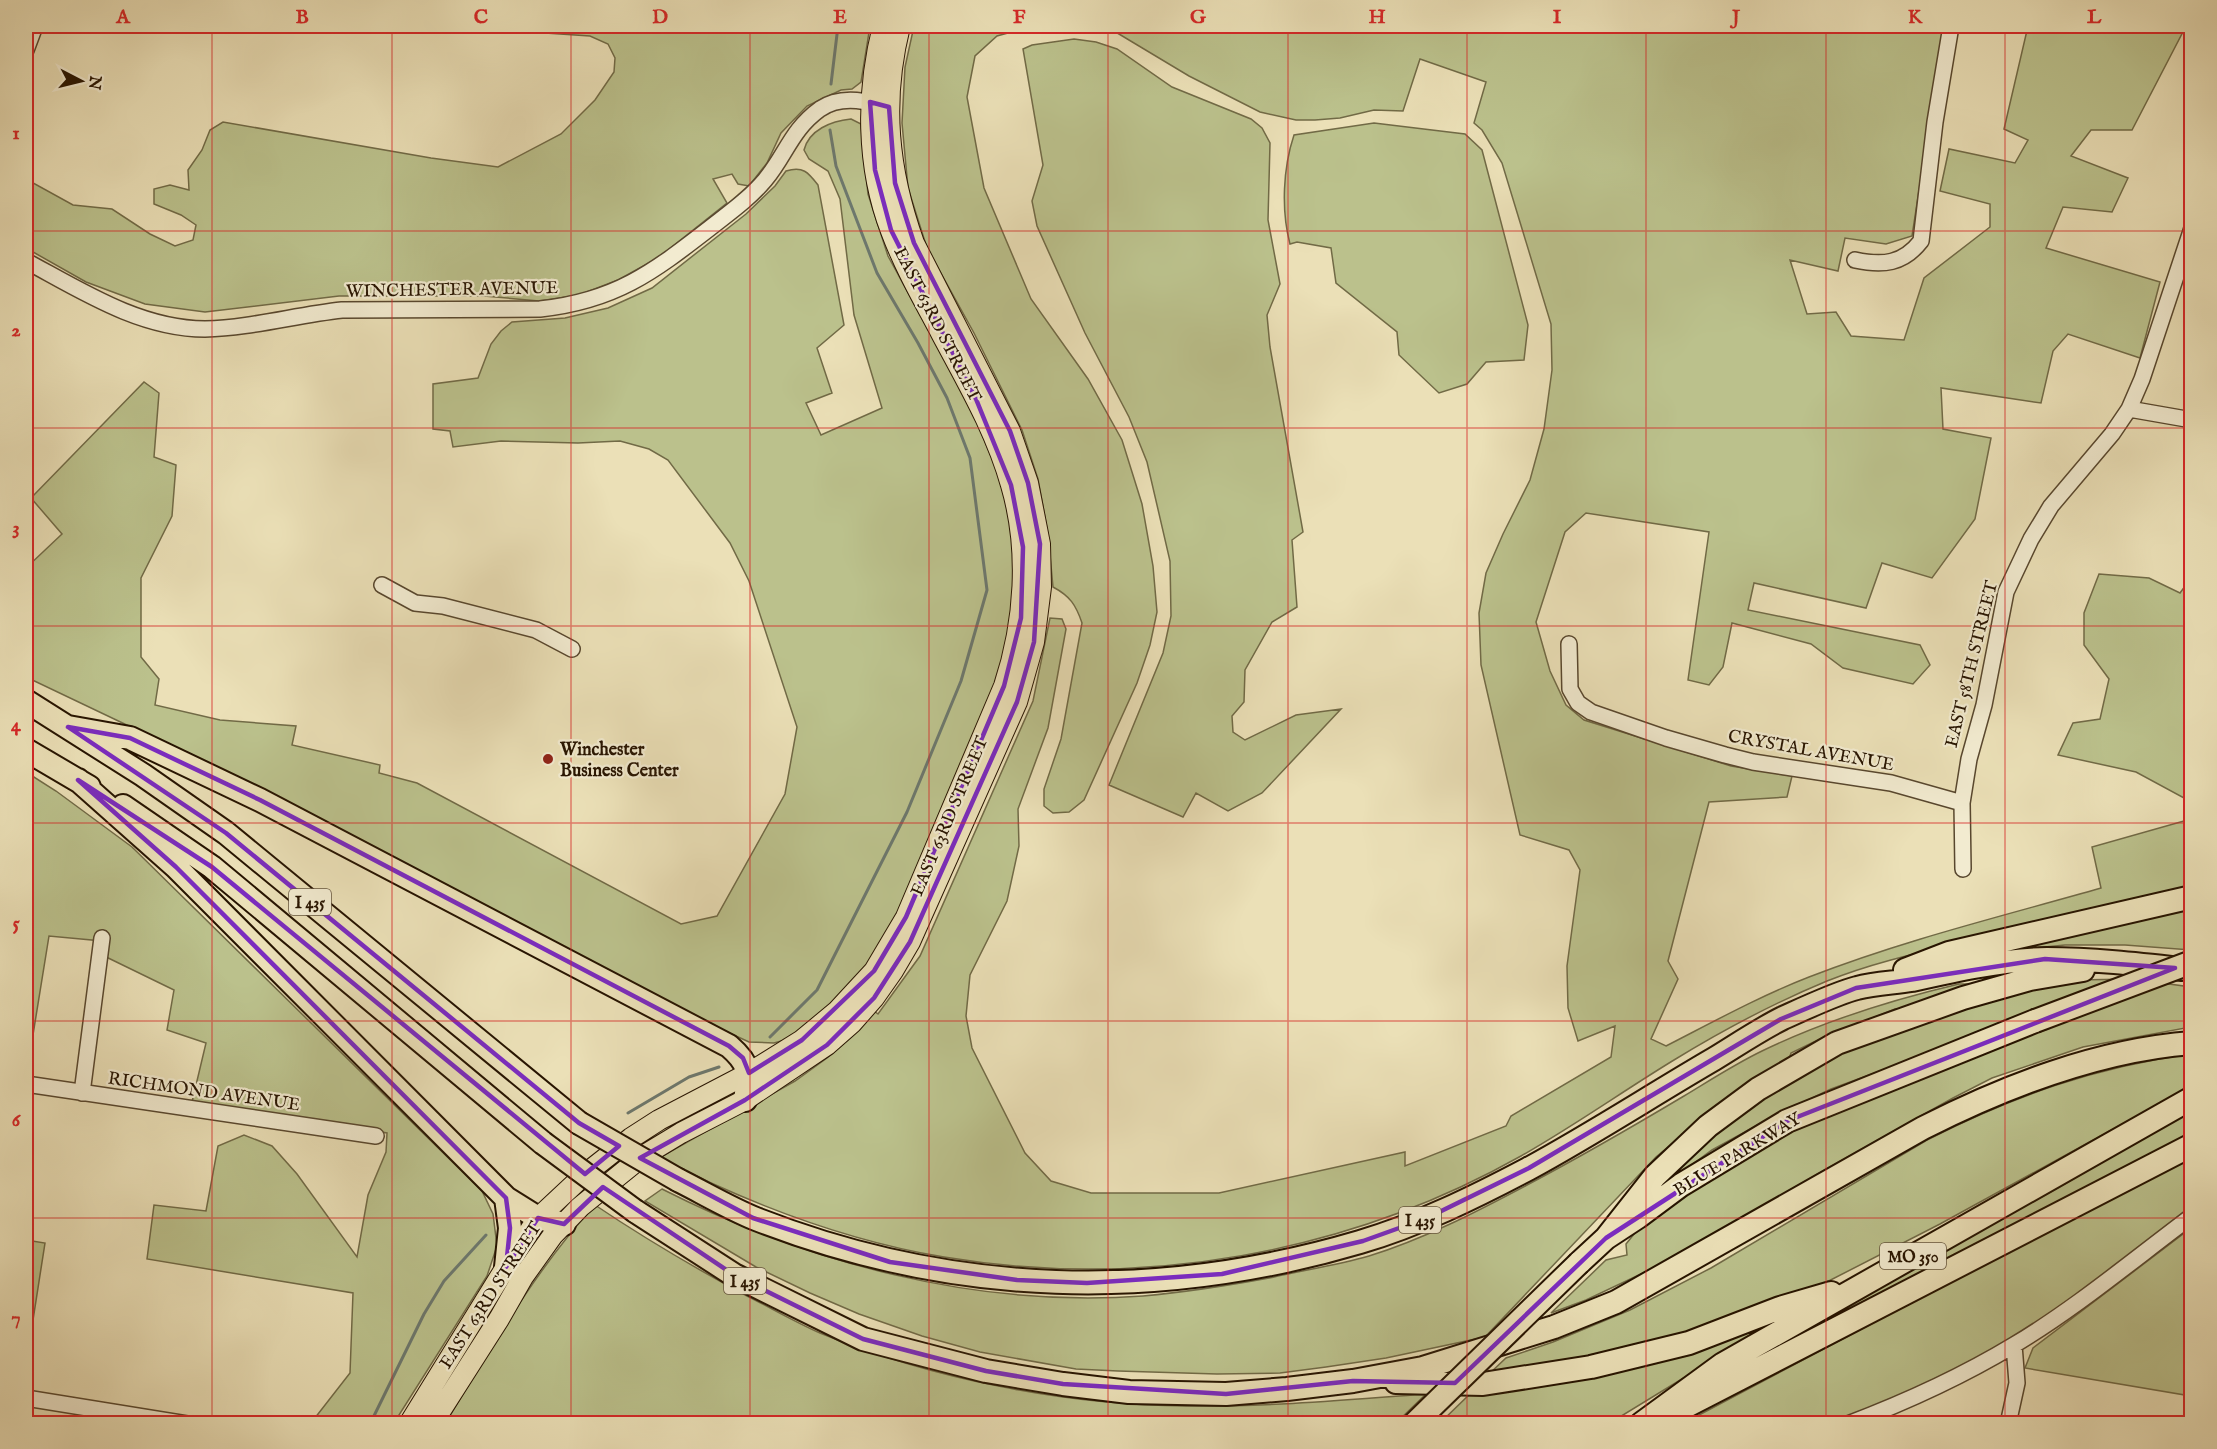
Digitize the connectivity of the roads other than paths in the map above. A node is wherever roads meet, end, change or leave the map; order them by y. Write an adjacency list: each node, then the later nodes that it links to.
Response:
1 (35, 26): 5 (street)
2 (883, 26): 6 (main road, EAST 63RD STREET)
3 (900, 26): 6 (main road, EAST 63RD STREET)
4 (1951, 26): 9 (street)
5 (26, 50)
6 (879, 105): 8 (street, WINCHESTER AVENUE); 28 (main road, EAST 63RD STREET); 32 (main road, EAST 63RD STREET)
7 (2192, 228): 10 (street, EAST 58TH STREET)
8 (26, 261)
9 (1856, 261)
10 (2129, 410): 11 (street); 19 (street, EAST 58TH STREET)
11 (2192, 420)
12 (382, 585): 14 (street)
13 (1569, 644): 19 (street, CRYSTAL AVENUE)
14 (572, 649)
15 (26, 701): 16 (highway, I 435)
16 (68, 727): 26 (highway, I 435, bridge); 28 (highway)
17 (26, 750): 18 (highway, I 435)
18 (78, 780): 35 (highway); 43 (highway, I 435, bridge)
19 (1962, 803): 20 (street, EAST 58TH STREET)
20 (1963, 869)
21 (2192, 897): 26 (highway)
22 (102, 938): 30 (street)
23 (2126, 962): 25 (highway, I 435); 26 (highway, I 435); 39 (highway)
24 (2192, 962): 39 (highway, BLUE PARKWAY, bridge)
25 (2192, 970)
26 (1856, 988)
27 (2192, 1043): 43 (highway, I 435)
28 (749, 1073): 32 (highway); 37 (main road, EAST 63RD STREET)
29 (26, 1084): 30 (street, RICHMOND AVENUE)
30 (81, 1093): 33 (street, RICHMOND AVENUE)
31 (2192, 1098): 41 (highway, MO 350)
32 (745, 1100): 38 (main road, EAST 63RD STREET)
33 (376, 1136)
34 (2192, 1145): 50 (highway)
35 (506, 1198): 37 (highway); 40 (highway)
36 (2192, 1216): 42 (street)
37 (538, 1218): 38 (highway); 40 (main road, EAST 63RD STREET)
38 (564, 1224): 47 (main road, EAST 63RD STREET)
39 (1606, 1238): 48 (highway, BLUE PARKWAY, bridge)
40 (506, 1267): 46 (main road, EAST 63RD STREET)
41 (1869, 1281): 43 (highway); 49 (highway, MO 350)
42 (2014, 1345): 51 (street); 52 (street)
43 (1353, 1381)
44 (26, 1398): 45 (street)
45 (188, 1424)
46 (410, 1424)
47 (432, 1424)
48 (1414, 1424)
49 (1641, 1424)
50 (1652, 1424)
51 (1848, 1424)
52 (2008, 1424)

